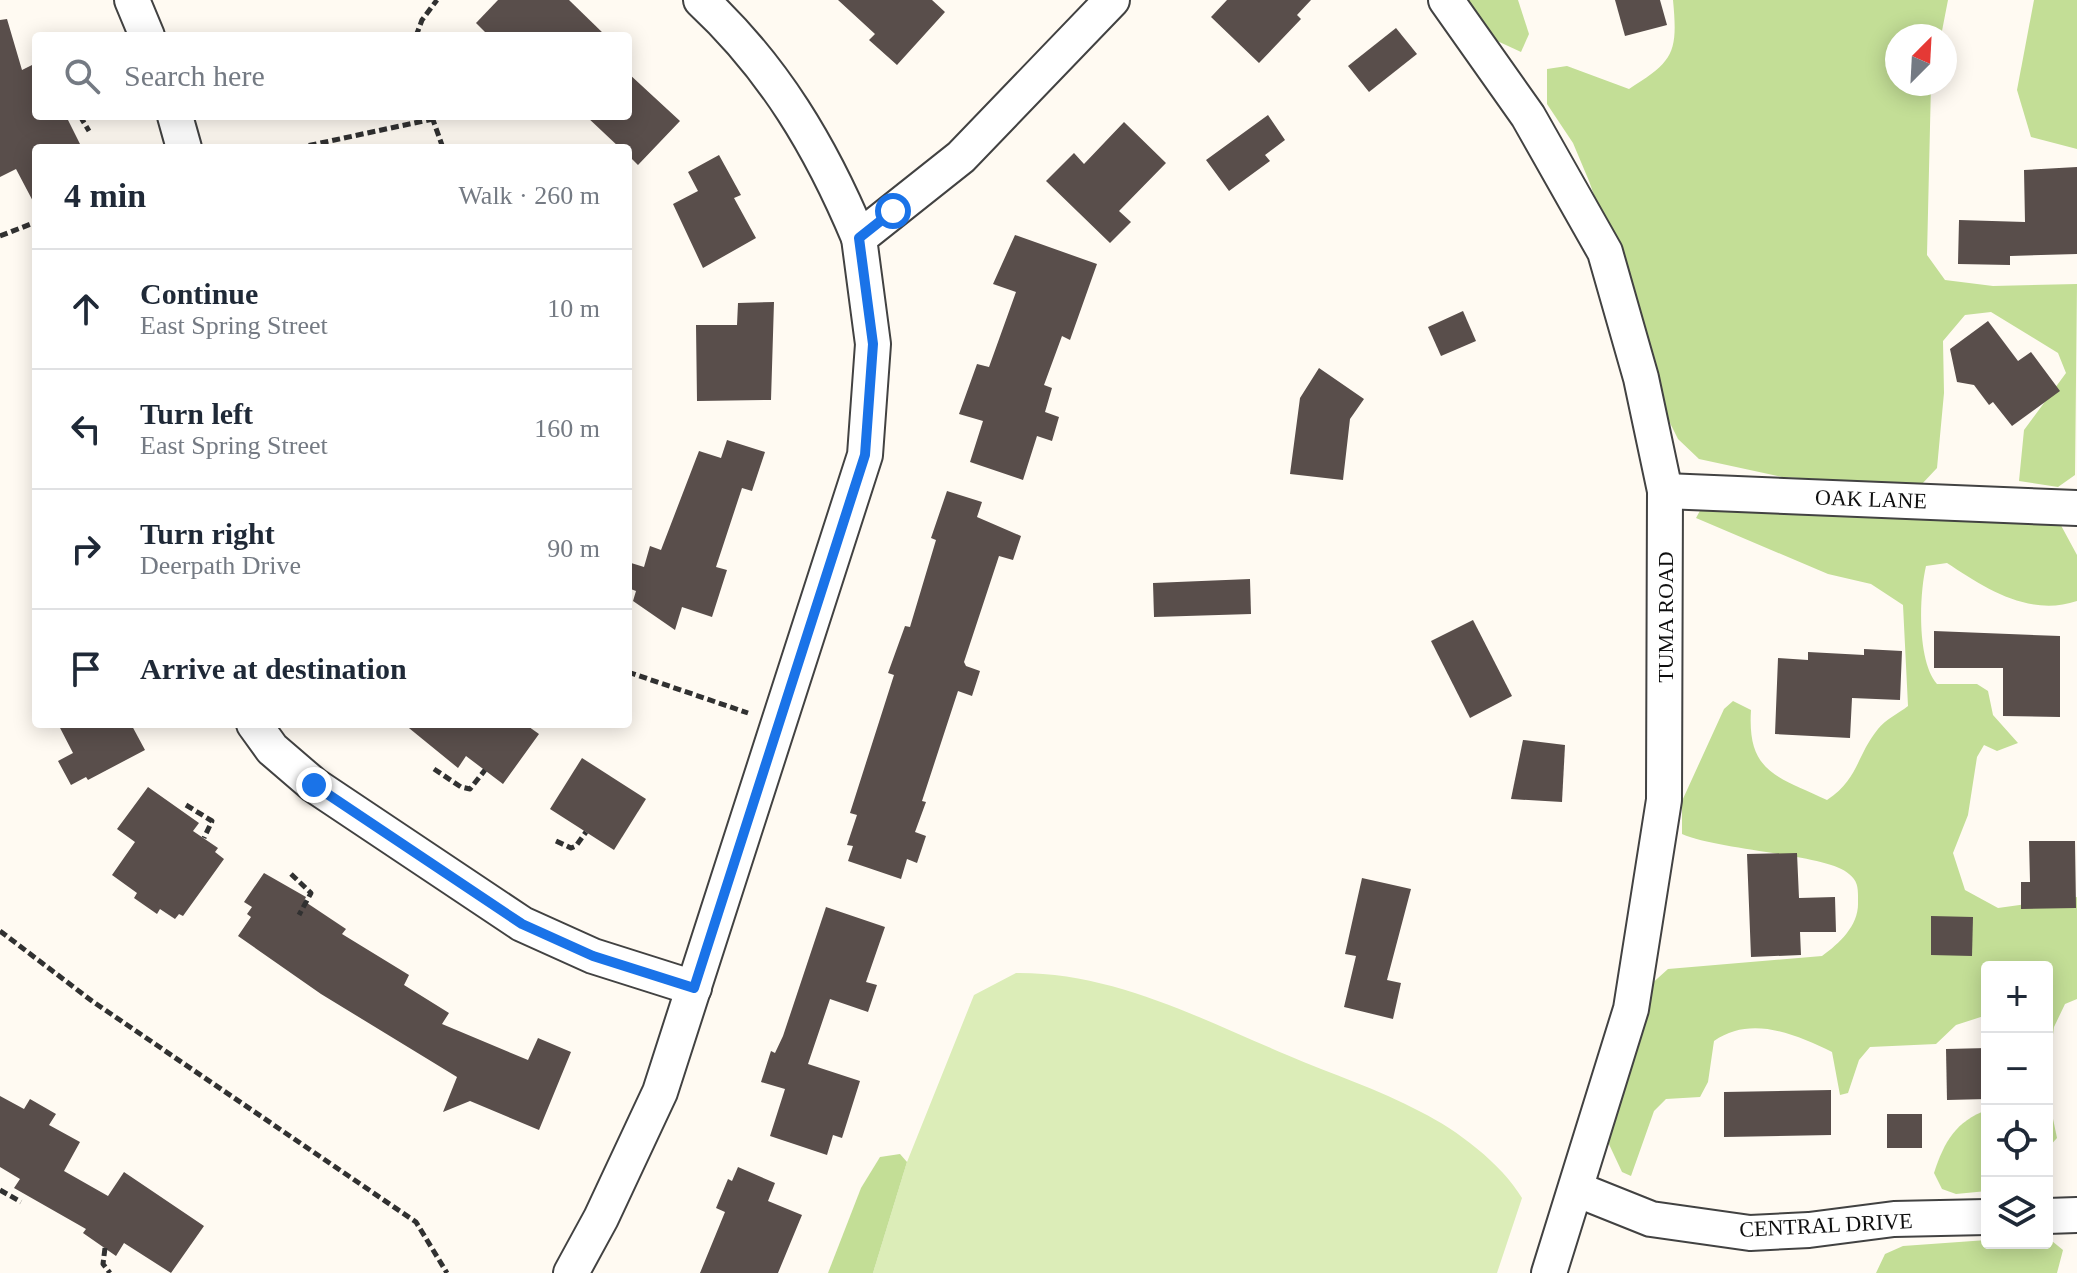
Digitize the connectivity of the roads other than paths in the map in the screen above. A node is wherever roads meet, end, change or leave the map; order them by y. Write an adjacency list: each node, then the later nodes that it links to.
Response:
1 (132, 0): 5 (street)
2 (701, 0): 8 (street)
3 (1112, 0): 8 (street)
4 (1446, 0): 9 (street, TUMA ROAD)
5 (145, 32)
6 (176, 120): 7 (street)
7 (183, 144)
8 (859, 238): 12 (street)
9 (1665, 491): 10 (street, OAK LANE); 13 (street, TUMA ROAD)
10 (2077, 508)
11 (257, 728): 12 (street)
12 (694, 988): 17 (street)
13 (1576, 1189): 16 (street, CENTRAL DRIVE); 18 (street, TUMA ROAD)
14 (2077, 1215): 15 (street)
15 (2053, 1216)
16 (1981, 1217)
17 (571, 1273)
18 (1549, 1273)

